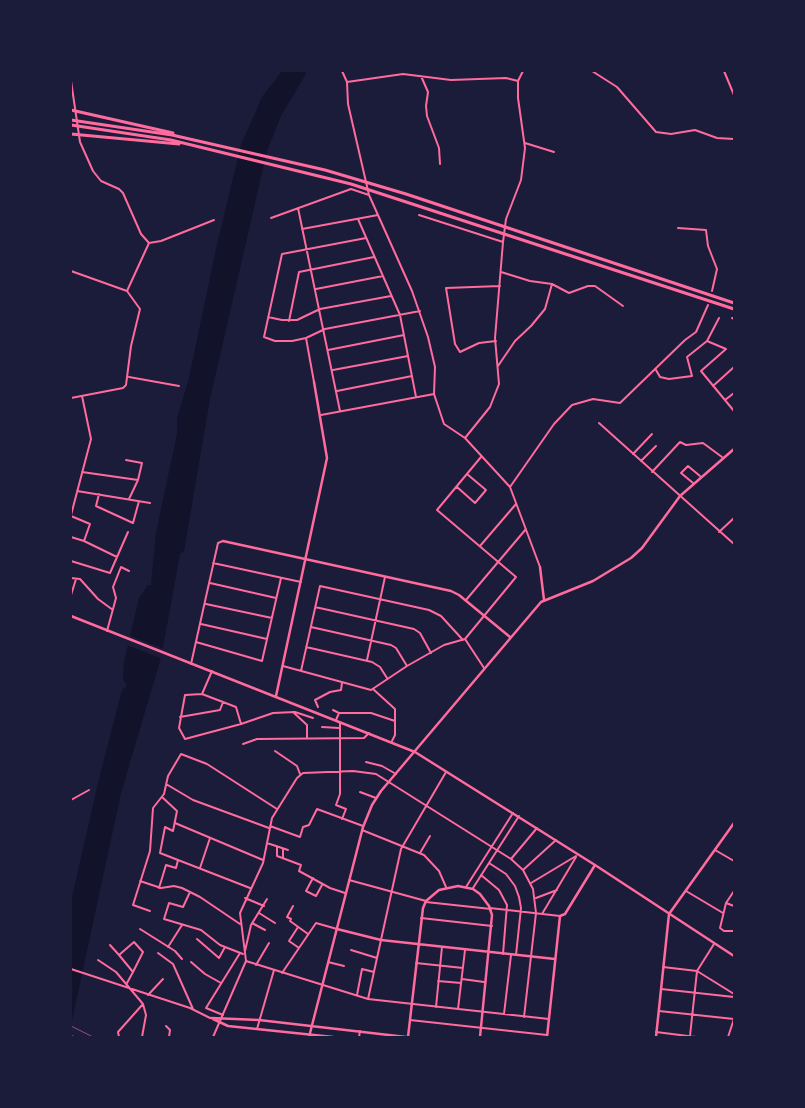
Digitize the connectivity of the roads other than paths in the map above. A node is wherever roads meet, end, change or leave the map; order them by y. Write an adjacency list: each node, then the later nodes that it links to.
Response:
1 (342, 71): 8 (street)
2 (523, 71): 7 (street)
3 (592, 71): 14 (street)
4 (724, 71): 9 (street)
5 (421, 76): 7 (street); 8 (street); 19 (street)
6 (71, 81): 31 (street)
7 (518, 81): 15 (street)
8 (347, 82): 20 (street)
9 (734, 95)
10 (71, 110): 16 (highway)
11 (71, 120): 16 (highway)
12 (71, 125): 17 (highway)
13 (71, 134): 17 (highway)
14 (734, 139)
15 (525, 143): 18 (street); 30 (street)
16 (215, 144): 44 (highway)
17 (214, 150): 48 (highway)
18 (554, 152)
19 (440, 164)
20 (369, 195): 21 (street); 22 (street)
21 (298, 208): 24 (street); 28 (street)
22 (378, 215): 25 (street); 49 (street)
23 (419, 215): 30 (street)
24 (271, 218)
25 (358, 219): 28 (street); 29 (street)
26 (214, 220): 31 (street)
27 (678, 228): 42 (street)
28 (302, 229): 32 (street)
29 (366, 238): 32 (street); 33 (street)
30 (503, 241): 36 (street)
31 (149, 243): 41 (street)
32 (306, 249): 34 (street); 51 (street)
33 (374, 257): 34 (street); 37 (street)
34 (311, 269): 40 (street); 53 (street)
35 (71, 271): 41 (street)
36 (501, 272): 38 (street); 39 (street)
37 (383, 276): 40 (street); 43 (street)
38 (552, 284): 46 (street); 61 (street)
39 (500, 286): 57 (street); 57 (street)
40 (316, 289): 47 (street)
41 (127, 291): 66 (street)
42 (712, 291)
43 (391, 296): 47 (street); 50 (street)
44 (734, 303)
45 (708, 305): 64 (street)
46 (623, 306)
47 (320, 309): 53 (street); 54 (street)
48 (734, 310)
49 (420, 311): 50 (street); 72 (street)
50 (400, 315): 54 (street); 55 (street)
51 (268, 317): 53 (street); 56 (street)
52 (719, 318): 58 (street)
53 (289, 321)
54 (325, 329): 56 (street); 59 (street)
55 (404, 336): 59 (street); 60 (street)
56 (306, 338): 67 (street)
57 (496, 341): 61 (street)
58 (707, 341): 64 (street); 69 (street)
59 (328, 350): 63 (street)
60 (408, 356): 63 (street); 65 (street)
61 (498, 366): 82 (street)
62 (734, 367): 69 (street)
63 (333, 370): 70 (street)
64 (656, 370): 97 (street)
65 (412, 376): 70 (street); 74 (street)
66 (129, 377): 68 (street); 73 (street)
67 (314, 382): 79 (street)
68 (179, 386)
69 (713, 386): 76 (street)
70 (337, 391): 77 (street)
71 (734, 393): 76 (street)
72 (434, 394): 74 (street); 82 (street)
73 (82, 396): 75 (street); 90 (street)
74 (416, 397): 77 (street)
75 (71, 398)
76 (725, 400): 78 (street)
77 (340, 411): 79 (street)
78 (734, 411)
79 (321, 415): 117 (street)
80 (599, 423): 85 (street)
81 (652, 434): 85 (street)
82 (465, 438): 86 (street)
83 (656, 446): 89 (street)
84 (734, 448): 87 (street)
85 (633, 454): 89 (street)
86 (481, 457): 92 (street); 97 (street)
87 (722, 457): 91 (street); 93 (street)
88 (126, 460): 94 (street)
89 (641, 461): 91 (street)
90 (82, 472): 94 (street); 98 (street)
91 (652, 472): 100 (street)
92 (468, 474): 96 (street); 96 (street)
93 (700, 476): 95 (street); 95 (street)
94 (138, 480): 101 (street)
95 (693, 483): 100 (street)
96 (456, 487): 115 (street)
97 (510, 487): 105 (street)
98 (77, 490): 99 (street); 104 (street)
99 (98, 494): 101 (street); 102 (street)
100 (680, 496): 110 (street); 135 (street)
101 (129, 499): 102 (street)
102 (139, 501): 103 (street)
103 (150, 503)
104 (72, 504): 106 (street)
105 (516, 504): 108 (street); 115 (street)
106 (71, 515): 113 (street)
107 (734, 518): 110 (street)
108 (526, 529): 119 (street); 121 (street)
109 (128, 532): 116 (street)
110 (719, 532): 114 (street)
111 (71, 536): 113 (street)
112 (223, 541): 117 (street); 120 (street)
113 (84, 542): 116 (street)
114 (734, 544)
115 (480, 546): 119 (street)
116 (117, 557): 123 (street)
117 (306, 560): 125 (street); 129 (street)
118 (71, 561): 123 (street)
119 (498, 561): 134 (street); 140 (street)
120 (213, 563): 128 (street); 130 (street)
121 (540, 567): 135 (street)
122 (129, 571): 124 (street)
123 (110, 573): 124 (street)
124 (118, 573): 138 (street)
125 (385, 577): 133 (street); 134 (street)
126 (71, 578): 127 (street)
127 (76, 578): 131 (street); 138 (street)
128 (281, 578): 129 (street); 132 (street)
129 (300, 582): 155 (street)
130 (210, 583): 132 (street); 136 (street)
131 (72, 593)
132 (276, 598): 141 (street)
133 (380, 600): 137 (street); 142 (street); 148 (street)
134 (466, 600): 140 (street)
135 (544, 600): 146 (street)
136 (205, 604): 141 (street); 143 (street)
137 (315, 607): 142 (street); 144 (street)
138 (112, 610): 145 (street)
139 (71, 616): 145 (street)
140 (485, 616): 146 (street); 148 (street)
141 (272, 618): 147 (street)
142 (375, 620): 149 (street); 152 (street)
143 (200, 624): 147 (street); 150 (street)
144 (310, 627): 149 (street); 151 (street)
145 (107, 632): 154 (street)
146 (510, 637): 157 (street)
147 (267, 639): 150 (street)
148 (464, 639): 152 (street); 157 (street)
149 (371, 640): 153 (street); 156 (street)
150 (196, 642): 154 (street)
151 (306, 647): 153 (street); 158 (street)
152 (431, 653): 156 (street)
153 (366, 661): 160 (street)
154 (191, 664): 159 (street)
155 (282, 666): 158 (street); 164 (street)
156 (408, 666): 160 (street)
157 (484, 668): 183 (street)
158 (301, 671): 161 (street)
159 (212, 672): 163 (street); 164 (street)
160 (387, 678): 162 (street)
161 (342, 683): 162 (street); 166 (street)
162 (372, 689): 173 (street)
163 (202, 694): 165 (street); 170 (street)
164 (276, 696): 172 (street)
165 (224, 702): 170 (street); 174 (street)
166 (318, 707)
167 (333, 710): 169 (street)
168 (293, 712): 171 (street); 174 (street); 179 (street)
169 (339, 713): 172 (street); 173 (street)
170 (180, 717): 174 (street)
171 (314, 718)
172 (338, 721): 176 (street); 177 (street)
173 (395, 721): 180 (street)
174 (241, 724)
175 (322, 727): 176 (street)
176 (339, 728): 178 (street)
177 (369, 733): 178 (street); 180 (street)
178 (339, 739): 179 (street); 186 (street)
179 (307, 740): 181 (street)
180 (392, 741): 183 (street)
181 (243, 744)
182 (274, 751): 187 (street)
183 (415, 752): 185 (street); 188 (street)
184 (366, 762): 188 (street)
185 (447, 771): 196 (street); 198 (street)
186 (339, 772): 187 (street); 189 (street); 200 (street)
187 (300, 774): 197 (street)
188 (396, 774): 189 (street)
189 (389, 782): 194 (street); 196 (street)
190 (166, 784): 193 (street); 197 (street); 203 (street)
191 (89, 790): 195 (street)
192 (360, 792): 194 (street)
193 (162, 798): 201 (street); 231 (street)
194 (376, 798): 204 (street)
195 (71, 800)
196 (426, 805): 211 (street); 212 (street)
197 (276, 809): 203 (street)
198 (513, 813): 199 (street); 212 (street)
199 (519, 816): 205 (street); 215 (street)
200 (342, 819): 203 (street); 204 (street)
201 (175, 823): 207 (street); 221 (street)
202 (733, 825): 216 (street)
203 (270, 827): 209 (street)
204 (362, 828): 211 (street); 230 (street)
205 (537, 828): 208 (street); 220 (street)
206 (430, 836): 217 (street)
207 (210, 838): 222 (street); 226 (street)
208 (556, 840): 218 (street); 227 (street)
209 (266, 843): 210 (street); 222 (street)
210 (277, 846): 213 (street); 219 (street)
211 (402, 846): 217 (street); 240 (street)
212 (491, 847): 215 (street); 235 (street)
213 (283, 849): 214 (street); 219 (street)
214 (288, 850)
215 (497, 850): 220 (street); 224 (street)
216 (715, 850): 223 (street); 241 (street)
217 (420, 853): 234 (street)
218 (577, 856): 225 (street); 232 (street); 239 (street)
219 (282, 858): 229 (street)
220 (511, 859): 227 (street)
221 (178, 860): 226 (street); 236 (street)
222 (264, 860): 237 (street)
223 (734, 861)
224 (489, 863): 228 (street); 256 (street)
225 (595, 865): 261 (street); 262 (street)
226 (200, 868): 237 (street)
227 (523, 870): 232 (street)
228 (481, 875): 238 (street); 254 (street)
229 (313, 878): 233 (street); 233 (street)
230 (349, 880): 240 (street); 244 (street)
231 (140, 881): 236 (street); 255 (street)
232 (531, 883): 246 (street)
233 (322, 884): 244 (street)
234 (446, 887): 235 (street); 248 (street)
235 (466, 887): 238 (street)
236 (160, 888): 243 (street)
237 (250, 888): 245 (street)
238 (473, 889): 253 (street)
239 (557, 890): 246 (street); 260 (street)
240 (390, 891): 248 (street); 276 (street)
241 (685, 891): 259 (street); 261 (street)
242 (734, 891): 249 (street)
243 (190, 892): 266 (street); 267 (street)
244 (345, 893): 271 (street)
245 (245, 898): 250 (street); 266 (street)
246 (535, 898): 258 (street)
247 (267, 900): 250 (street)
248 (426, 902): 253 (street); 263 (street)
249 (726, 903): 252 (street); 259 (street)
250 (264, 906): 257 (street)
251 (292, 906): 269 (street)
252 (734, 906)
253 (491, 909): 254 (street); 268 (street)
254 (508, 910): 256 (street); 290 (street)
255 (150, 911)
256 (520, 911): 258 (street); 293 (street)
257 (258, 913): 264 (street); 265 (street)
258 (536, 913): 260 (street); 296 (street)
259 (723, 913): 273 (street)
260 (542, 914): 262 (street)
261 (669, 914): 279 (street); 308 (street)
262 (560, 916): 300 (street)
263 (421, 918): 268 (street); 278 (street)
264 (275, 922)
265 (252, 923): 272 (street); 292 (street)
266 (240, 924): 292 (street)
267 (182, 925): 281 (street); 282 (street)
268 (492, 926): 287 (street)
269 (298, 927): 274 (street); 284 (street)
270 (140, 929): 281 (street)
271 (337, 929): 274 (street); 276 (street); 303 (street)
272 (265, 930)
273 (734, 931)
274 (309, 934): 284 (street)
275 (197, 939): 282 (street)
276 (381, 940): 278 (street); 297 (street)
277 (269, 944): 305 (street)
278 (418, 944): 283 (street); 304 (street)
279 (714, 944): 295 (street); 312 (street)
280 (110, 945): 294 (street)
281 (168, 947): 298 (street)
282 (225, 947): 289 (street)
283 (442, 947): 286 (street); 307 (street)
284 (299, 948): 315 (street)
285 (351, 950): 297 (street)
286 (465, 950): 287 (street); 309 (street)
287 (490, 952): 290 (street); 319 (street)
288 (158, 953): 334 (street)
289 (240, 953): 292 (street); 321 (street)
290 (503, 954): 291 (street)
291 (511, 954): 293 (street); 338 (street)
292 (244, 955): 301 (street)
293 (516, 955): 296 (street)
294 (118, 956): 313 (street); 313 (street)
295 (734, 956)
296 (532, 957): 300 (street); 341 (street)
297 (377, 958): 314 (street)
298 (182, 959)
299 (98, 960): 320 (street)
300 (555, 960): 343 (street)
301 (246, 961): 305 (street); 340 (street)
302 (191, 962): 321 (street)
303 (328, 962): 306 (street); 323 (street)
304 (416, 963): 307 (street); 332 (street)
305 (256, 965): 311 (street)
306 (344, 966)
307 (440, 966): 309 (street); 318 (street)
308 (663, 967): 312 (street); 324 (street)
309 (463, 968): 317 (street)
310 (71, 969): 325 (street)
311 (274, 970): 315 (street); 345 (street)
312 (697, 971): 326 (street); 329 (street)
313 (133, 972): 320 (street)
314 (374, 972): 328 (street); 330 (street)
315 (282, 973): 323 (street)
316 (163, 979): 327 (street)
317 (462, 979): 319 (street); 322 (street)
318 (438, 981): 322 (street); 333 (street)
319 (486, 982): 337 (street)
320 (127, 983): 325 (street)
321 (222, 983): 340 (street)
322 (461, 983): 335 (street)
323 (322, 985): 328 (street); 349 (street)
324 (661, 989): 326 (street); 336 (street)
325 (134, 991): 327 (street); 331 (street)
326 (694, 993): 329 (street); 339 (street)
327 (148, 995): 334 (street)
328 (357, 996): 330 (street)
329 (734, 996)
330 (368, 999): 332 (street)
331 (143, 1004): 357 (street); 358 (street)
332 (412, 1004): 333 (street); 346 (street)
333 (436, 1007): 335 (street)
334 (193, 1009): 342 (street)
335 (458, 1009): 337 (street)
336 (658, 1011): 339 (street); 353 (street)
337 (483, 1012): 338 (street); 350 (street)
338 (504, 1014): 341 (street)
339 (692, 1014): 344 (street); 356 (street)
340 (223, 1017): 342 (street); 345 (street); 347 (street)
341 (524, 1017): 343 (street)
342 (211, 1018): 347 (street)
343 (549, 1019): 355 (street)
344 (734, 1019): 367 (street)
345 (259, 1020): 349 (street); 351 (street)
346 (410, 1020): 350 (street); 363 (street)
347 (219, 1023): 351 (street); 360 (street)
348 (166, 1026): 359 (street)
349 (312, 1026): 352 (street); 354 (street)
350 (481, 1028): 355 (street); 364 (street)
351 (257, 1029): 354 (street)
352 (360, 1032): 362 (street); 363 (street)
353 (656, 1032): 356 (street); 365 (street)
354 (309, 1036): 361 (street)
355 (547, 1036)
356 (690, 1036): 366 (street)
357 (119, 1037)
358 (142, 1037)
359 (169, 1037)
360 (214, 1037)
361 (333, 1037)
362 (359, 1037)
363 (407, 1037)
364 (480, 1037)
365 (656, 1037)
366 (696, 1037)
367 (728, 1037)

